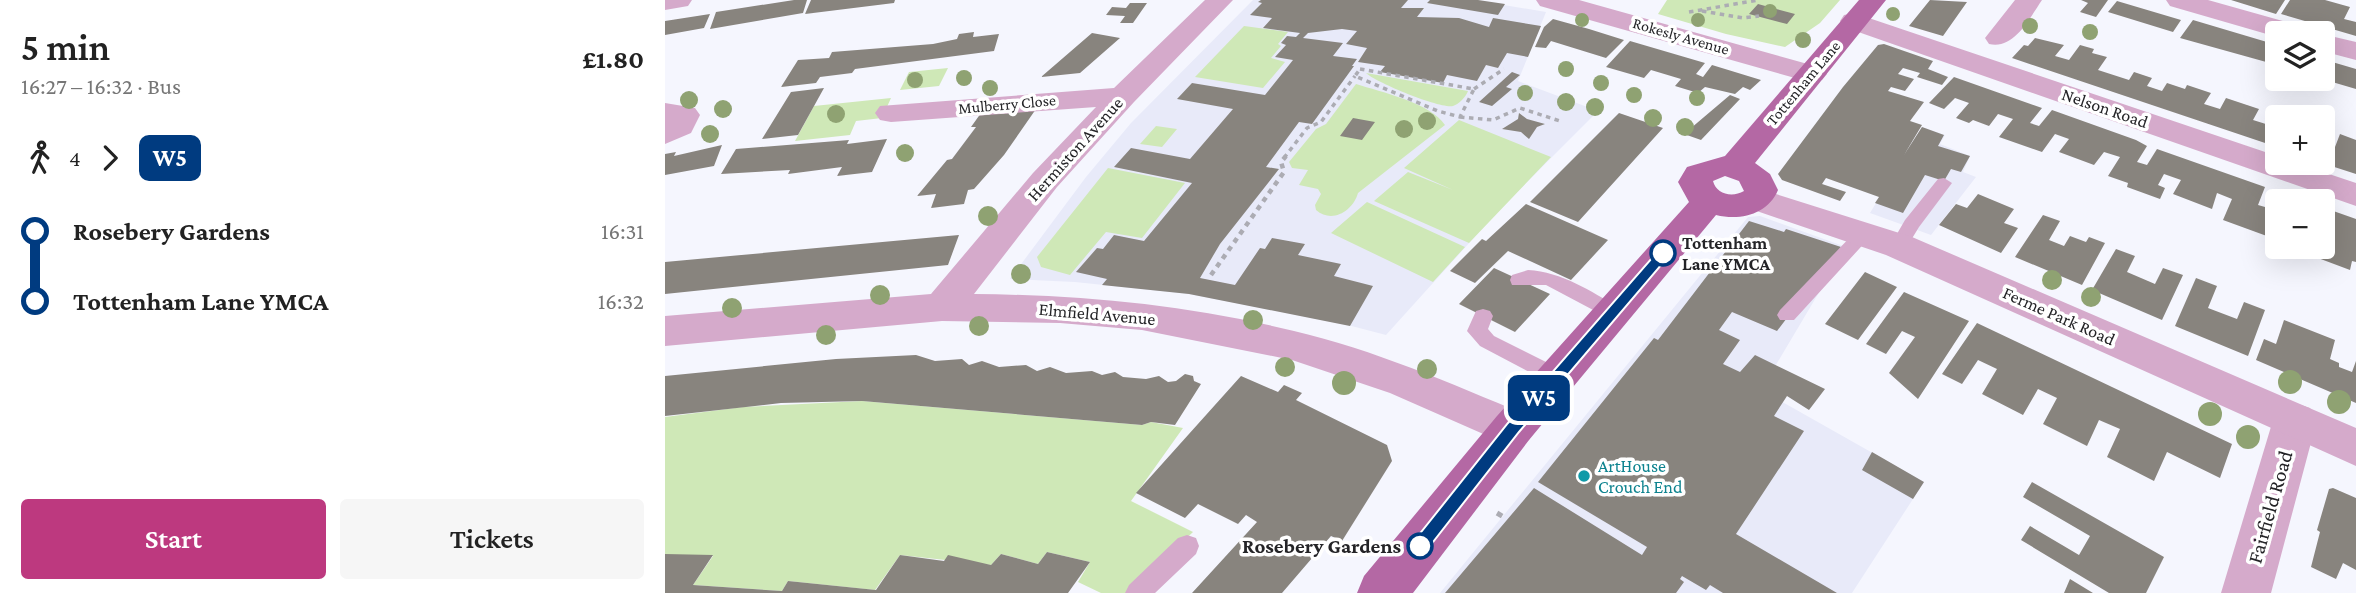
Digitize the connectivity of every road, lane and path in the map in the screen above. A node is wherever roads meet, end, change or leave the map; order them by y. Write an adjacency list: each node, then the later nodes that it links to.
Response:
1 (679, 0): 8 (street)
2 (1220, 0): 21 (street, Hermiston Avenue)
3 (1549, 0): 18 (street, Rokesly Avenue)
4 (1758, 0): 9 (path)
5 (1873, 0): 12 (main road, Tottenham Lane)
6 (2029, 0): 14 (street)
7 (2179, 0): 13 (street)
8 (665, 2)
9 (1698, 10): 10 (path); 11 (path)
10 (1687, 12)
11 (1759, 16)
12 (1854, 21): 18 (main road, Tottenham Lane); 29 (street, Nelson Road)
13 (2265, 25)
14 (1999, 38)
15 (2335, 45): 16 (street)
16 (2356, 51)
17 (1504, 69): 20 (path)
18 (1812, 74): 27 (main road, Tottenham Lane)
19 (1355, 76): 20 (path); 24 (path); 33 (path)
20 (1474, 89): 24 (path)
21 (1123, 96): 23 (street, Mulberry Close); 35 (street, Hermiston Avenue)
22 (665, 113): 26 (street)
23 (891, 113)
24 (1460, 117): 25 (path)
25 (1563, 122)
26 (665, 134)
27 (1734, 167): 30 (main road); 31 (main road)
28 (1944, 183): 32 (lane)
29 (2356, 195)
30 (1757, 199): 31 (main road); 32 (street, Ferme Park Road)
31 (1709, 201): 36 (main road)
32 (1881, 239): 37 (lane); 41 (street, Ferme Park Road)
33 (1210, 275)
34 (1519, 280): 36 (lane)
35 (942, 307): 39 (street, Elmfield Avenue); 42 (street, Elmfield Avenue)
36 (1612, 313): 40 (main road)
37 (1787, 315)
38 (1483, 316): 40 (lane)
39 (665, 331)
40 (1557, 377): 42 (main road)
41 (2295, 420): 43 (street, Ferme Park Road); 49 (street, Fairfield Road)
42 (1513, 428): 48 (main road)
43 (2356, 448)
44 (1497, 513): 45 (path)
45 (1507, 519)
46 (1187, 546): 47 (lane)
47 (1138, 593)
48 (1382, 593)
49 (2246, 593)

